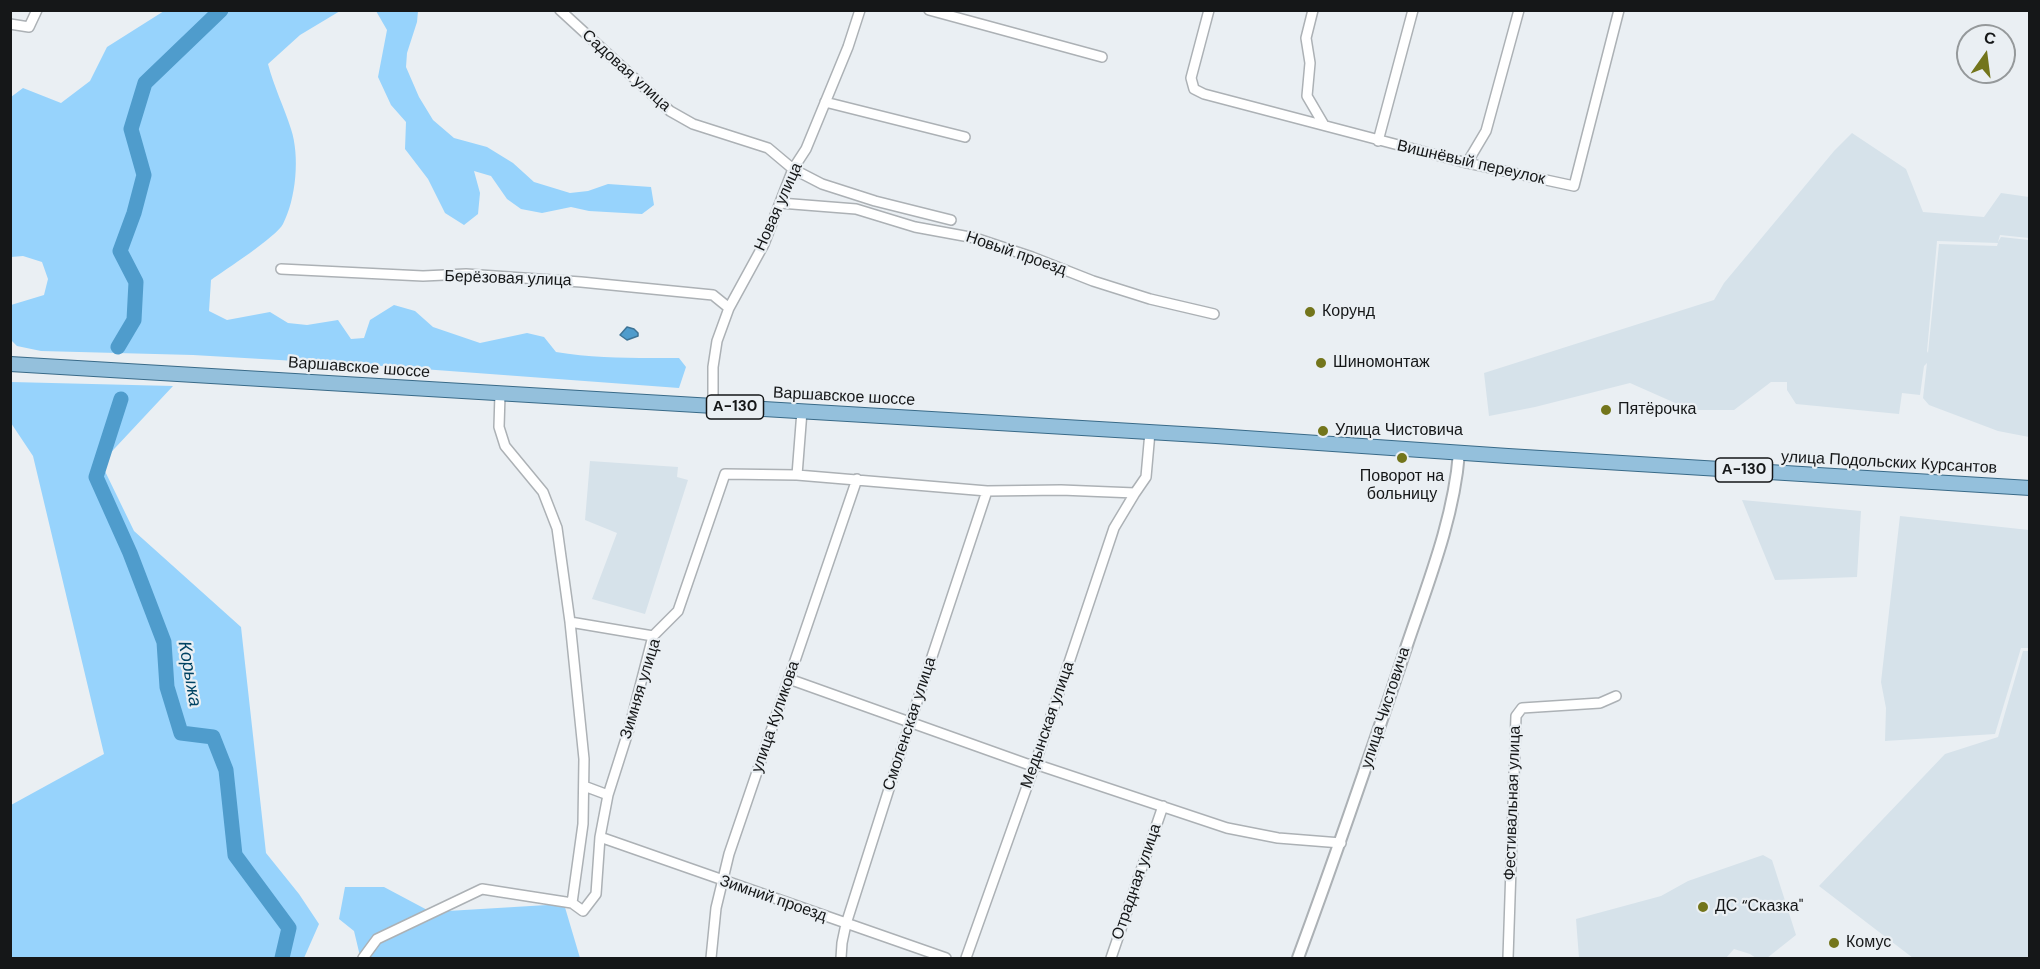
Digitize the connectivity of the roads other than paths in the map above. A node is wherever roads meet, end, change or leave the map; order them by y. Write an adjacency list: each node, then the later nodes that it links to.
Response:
1 (37, 10): 10 (street)
2 (560, 10): 17 (street, Садовая улица)
3 (861, 10): 12 (street, Новая улица)
4 (929, 10): 11 (street)
5 (1209, 10): 13 (street, Вишнёвый переулок)
6 (1313, 10): 13 (street)
7 (1413, 10): 15 (street)
8 (1519, 10): 16 (street)
9 (1619, 10): 16 (street, Вишнёвый переулок)
10 (10, 24)
11 (1102, 57)
12 (825, 102): 14 (street); 17 (street, Новая улица)
13 (1324, 125): 15 (street, Вишнёвый переулок)
14 (965, 137)
15 (1378, 141): 16 (street, Вишнёвый переулок)
16 (1467, 163)
17 (794, 169): 18 (street, Новая улица); 19 (street, Садовая улица)
18 (780, 203): 21 (street, Новая улица); 22 (street, Новый проезд)
19 (951, 220)
20 (281, 268): 21 (street, Берёзовая улица)
21 (729, 308): 25 (street, Новая улица)
22 (1214, 314)
23 (10, 364): 24 (main road, Варшавское шоссе / А-130)
24 (500, 394): 25 (main road, Варшавское шоссе / А-130); 34 (street)
25 (713, 406): 26 (main road, Варшавское шоссе / А-130)
26 (802, 411): 27 (main road, Варшавское шоссе / А-130); 29 (street)
27 (1150, 432): 28 (main road, Варшавское шоссе / А-130); 33 (street, Медынская улица)
28 (1459, 453): 31 (main road, улица Подольских Курсантов / А-130); 44 (street, улица Чистовича)
29 (797, 475): 30 (street); 35 (street, Зимняя улица)
30 (857, 480): 32 (street); 36 (street, улица Куликова)
31 (2030, 488)
32 (987, 491): 33 (street); 38 (street, Смоленская улица)
33 (1135, 493): 39 (street, Медынская улица)
34 (570, 622): 35 (street); 40 (street)
35 (653, 636): 41 (street, Зимняя улица)
36 (789, 680): 38 (street); 45 (street, улица Куликова)
37 (1616, 696): 55 (street, Фестивальная улица)
38 (910, 723): 39 (street); 47 (street, Смоленская улица)
39 (1035, 764): 42 (street); 52 (street, Медынская улица)
40 (584, 786): 41 (street); 46 (street)
41 (608, 795): 43 (street, Зимняя улица)
42 (1163, 806): 44 (street); 53 (street, Отрадная улица)
43 (600, 837): 45 (street, Зимний проезд); 46 (street, Зимняя улица)
44 (1341, 843): 54 (street, улица Чистовича)
45 (722, 881): 47 (street, Зимний проезд); 49 (street, улица Куликова)
46 (572, 903): 48 (street)
47 (846, 924): 50 (street, Смоленская улица); 51 (street, Зимний проезд)
48 (363, 958)
49 (711, 958)
50 (842, 958)
51 (946, 958)
52 (966, 958)
53 (1111, 958)
54 (1298, 958)
55 (1508, 958)

